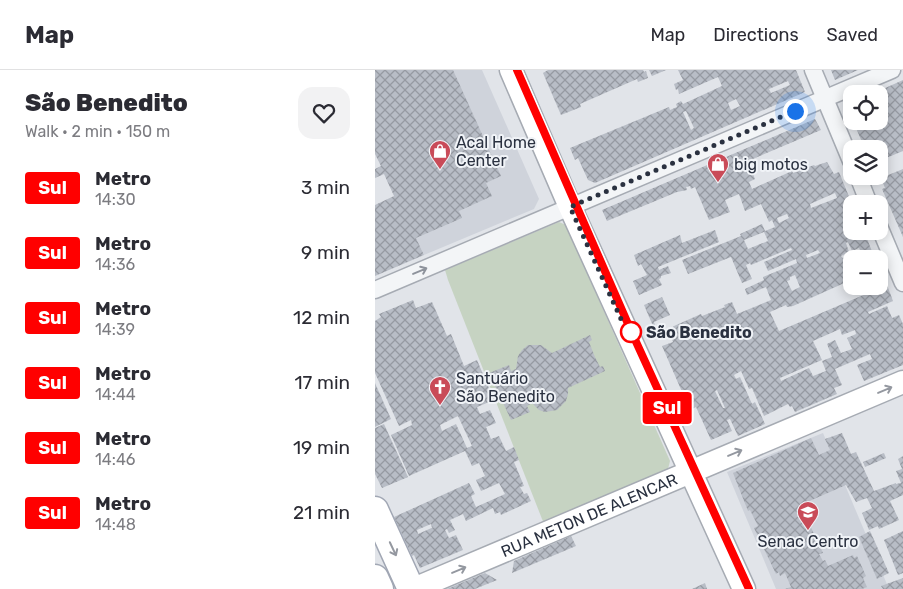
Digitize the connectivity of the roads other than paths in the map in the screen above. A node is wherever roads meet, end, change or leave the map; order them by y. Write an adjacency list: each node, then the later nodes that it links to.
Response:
1 (511, 70): 6 (street)
2 (813, 70): 4 (street)
3 (892, 70): 4 (street)
4 (825, 98): 5 (street); 6 (street)
5 (843, 141)
6 (570, 207): 10 (street, one-way to 6); 12 (street)
7 (888, 240): 8 (street)
8 (898, 256): 9 (street)
9 (903, 283)
10 (375, 290)
11 (903, 382): 12 (street, RUA METON DE ALENCAR, one-way to 11)
12 (690, 472): 16 (street, RUA METON DE ALENCAR, one-way to 12); 17 (street)
13 (375, 510): 16 (main road, one-way to 16)
14 (375, 578): 15 (main road)
15 (380, 589)
16 (412, 589)
17 (744, 589)

